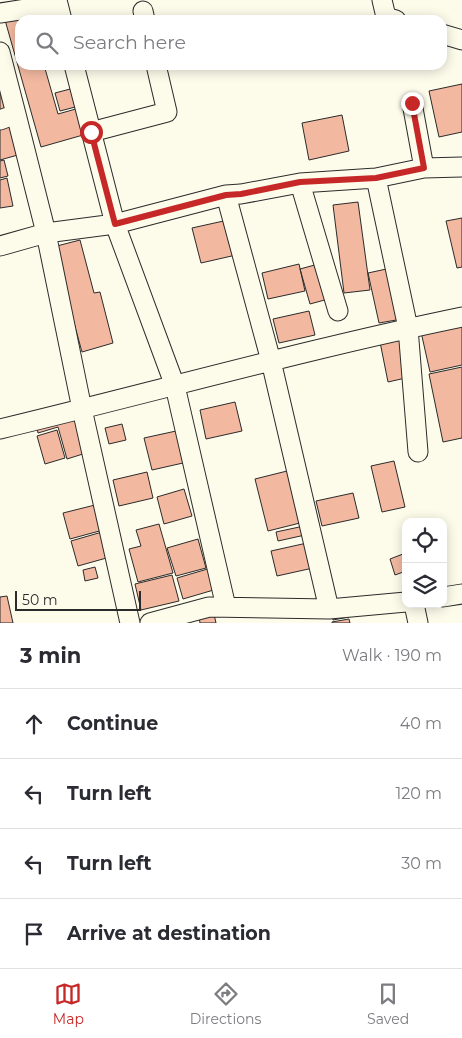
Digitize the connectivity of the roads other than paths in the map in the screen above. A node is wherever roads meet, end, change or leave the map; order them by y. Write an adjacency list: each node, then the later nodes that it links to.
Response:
1 (382, 0): 4 (street)
2 (0, 14): 3 (street)
3 (61, 15)
4 (386, 15)
5 (447, 36): 6 (street)
6 (462, 40)
7 (0, 52): 11 (street)
8 (75, 70): 12 (street)
9 (157, 70): 12 (street)
10 (412, 103): 14 (street)
11 (8, 117): 19 (street)
12 (91, 132): 18 (street)
13 (462, 167): 14 (street)
14 (424, 168): 15 (street)
15 (376, 178): 16 (street); 23 (street)
16 (300, 182): 17 (street); 21 (street)
17 (226, 195): 18 (street); 24 (street)
18 (115, 224): 19 (street); 25 (street)
19 (46, 233): 20 (street); 26 (street)
20 (0, 246)
21 (338, 311)
22 (462, 317): 23 (street)
23 (408, 328): 24 (street); 28 (street)
24 (272, 361): 25 (street); 34 (street)
25 (175, 386): 26 (street); 32 (street)
26 (82, 410): 27 (street); 35 (street)
27 (0, 429)
28 (418, 452)
29 (462, 594): 30 (street)
30 (447, 596)
31 (402, 602): 34 (street)
32 (226, 607): 34 (street); 36 (street)
33 (415, 608): 37 (street)
34 (329, 609)
35 (130, 623)
36 (150, 623)
37 (418, 623)

